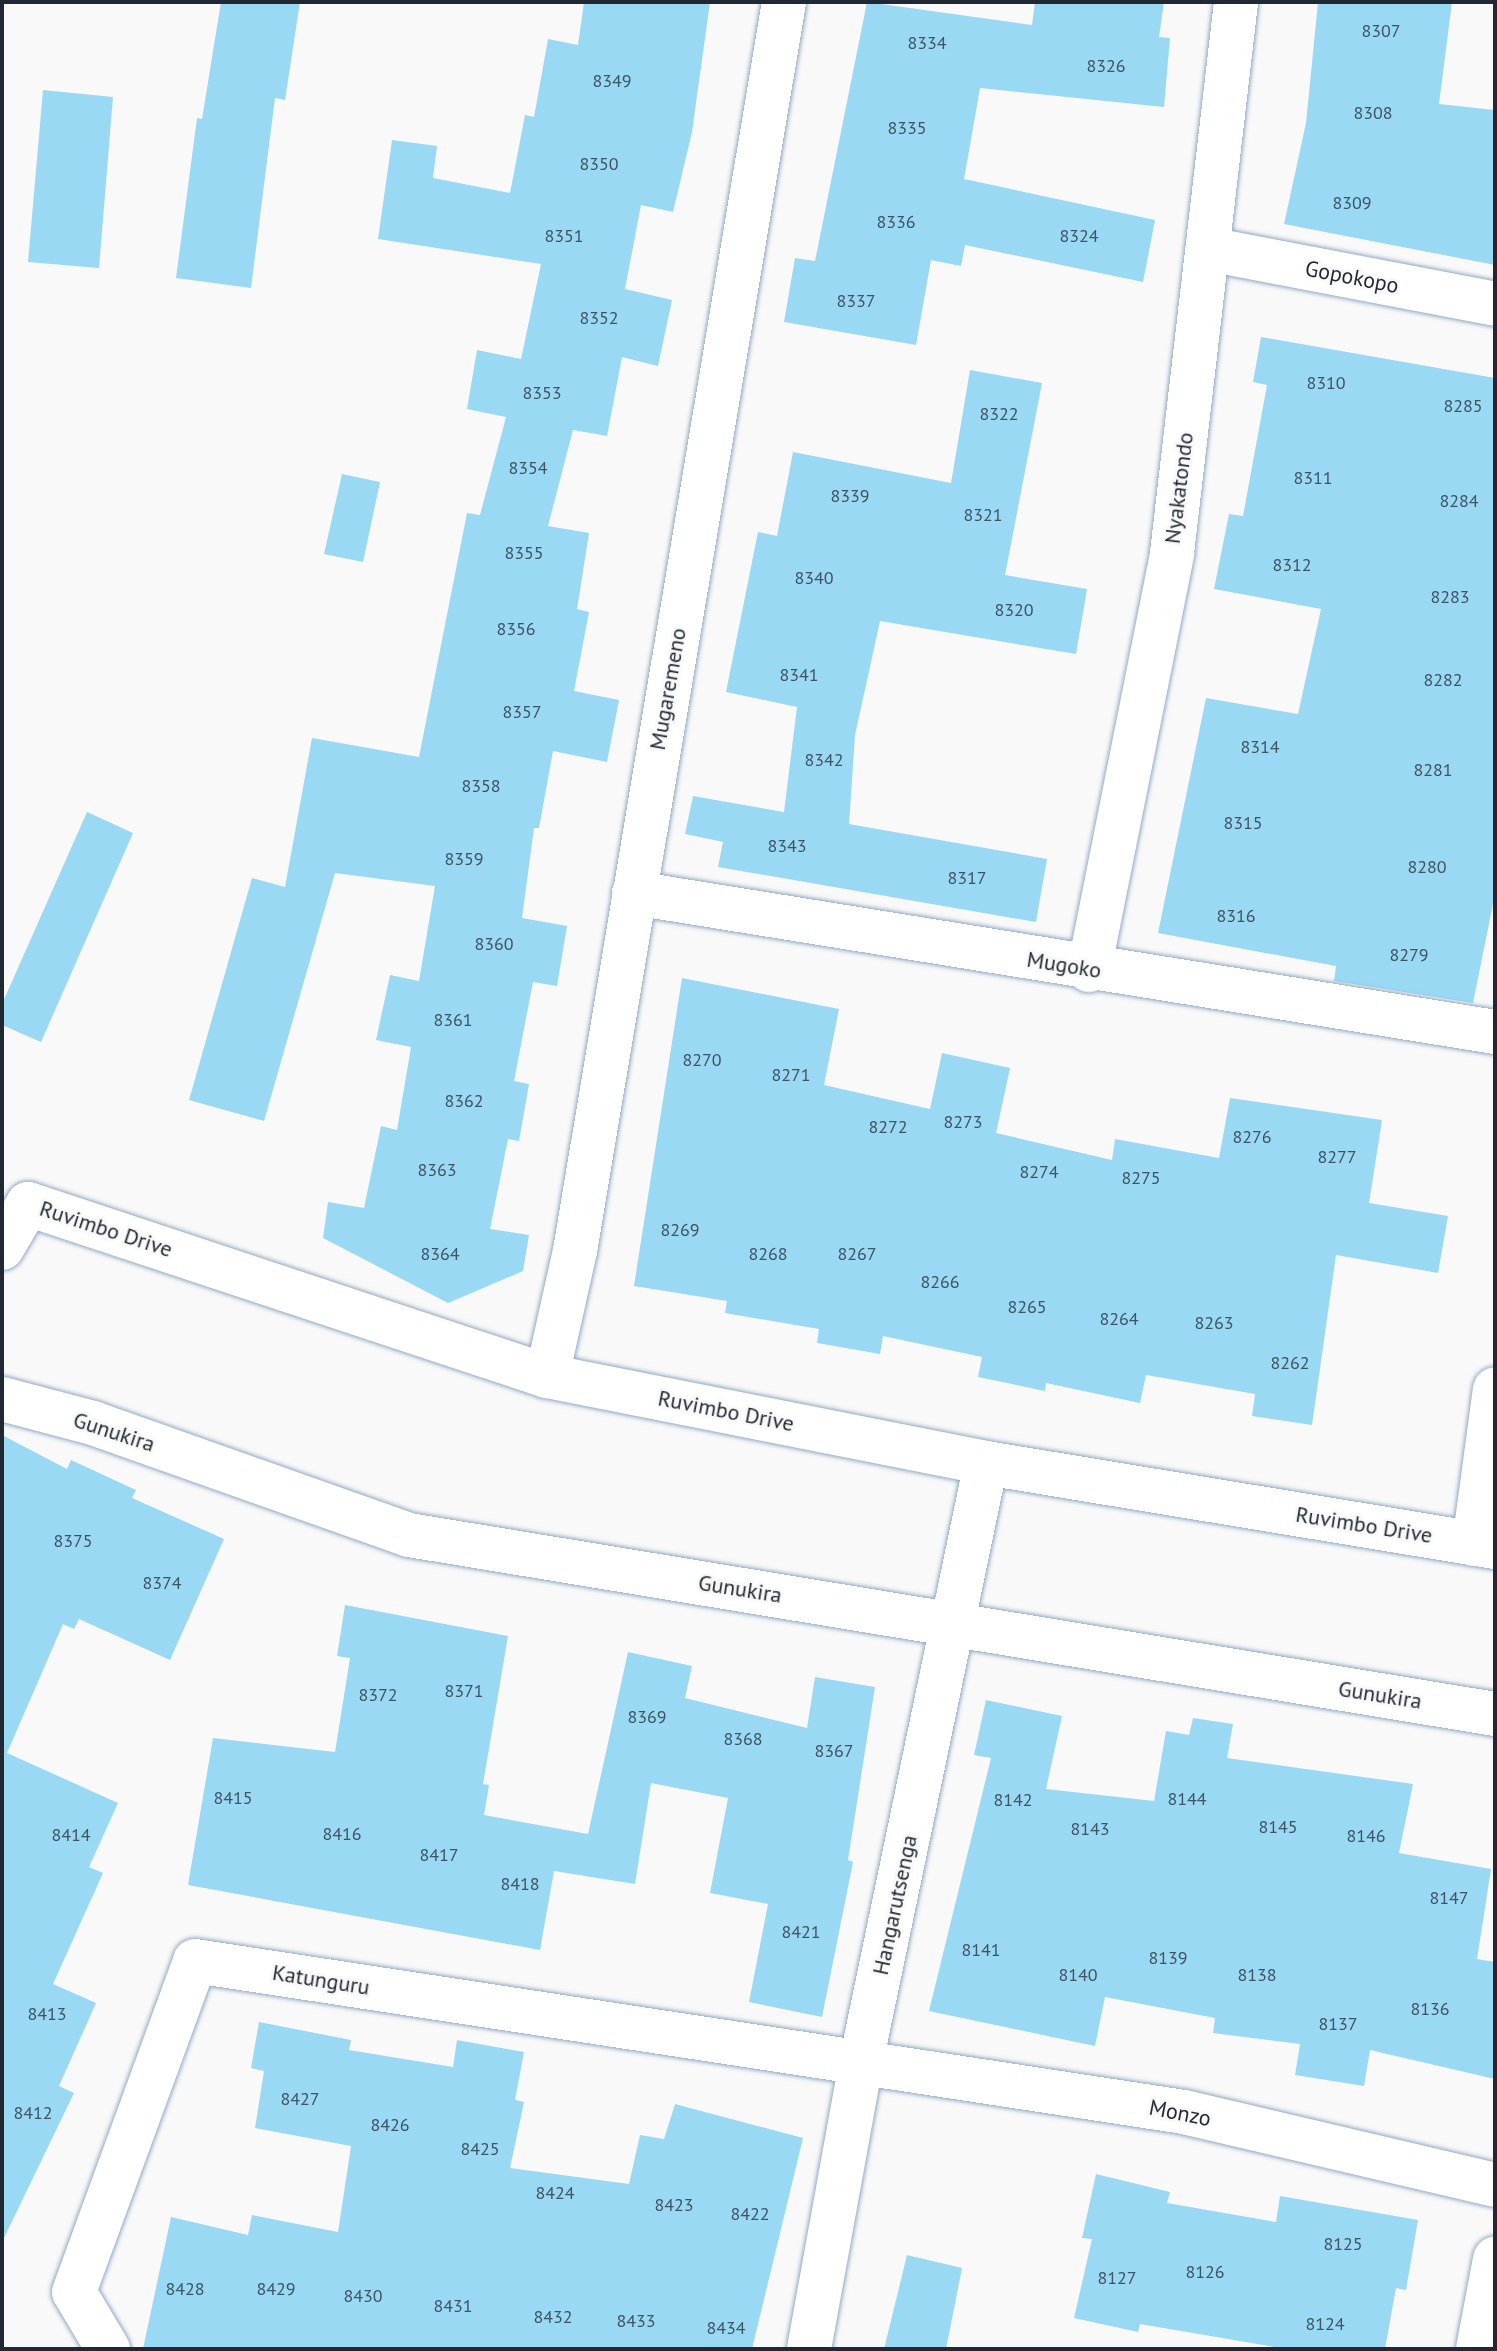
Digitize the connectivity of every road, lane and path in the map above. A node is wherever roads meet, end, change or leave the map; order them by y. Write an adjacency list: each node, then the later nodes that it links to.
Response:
1 (784, 2): 5 (street, Mugaremeno)
2 (1236, 2): 3 (street, Nyakatondo)
3 (1208, 249): 4 (street, Gopokopo); 6 (street, Nyakatondo)
4 (1495, 304)
5 (634, 893): 6 (street, Mugoko); 10 (street, Mugaremeno)
6 (1089, 970): 7 (street, Mugoko)
7 (1495, 1032)
8 (15, 1193): 9 (street, Ruvimbo Drive); 10 (street, Ruvimbo Drive)
9 (2, 1248)
10 (547, 1376): 13 (street, Ruvimbo Drive)
11 (1495, 1389): 14 (street)
12 (2, 1399): 15 (street, Gunukira)
13 (986, 1463): 14 (street, Ruvimbo Drive); 15 (street, Hangarutsenga)
14 (1485, 1546)
15 (956, 1625): 16 (street, Gunukira); 17 (street, Hangarutsenga)
16 (1495, 1714)
17 (861, 2062): 18 (street, Monzo); 20 (street, Katunguru); 21 (street, Hangarutsenga)
18 (1495, 2185)
19 (1495, 2259): 22 (street)
20 (108, 2349)
21 (809, 2349)
22 (1478, 2349)

